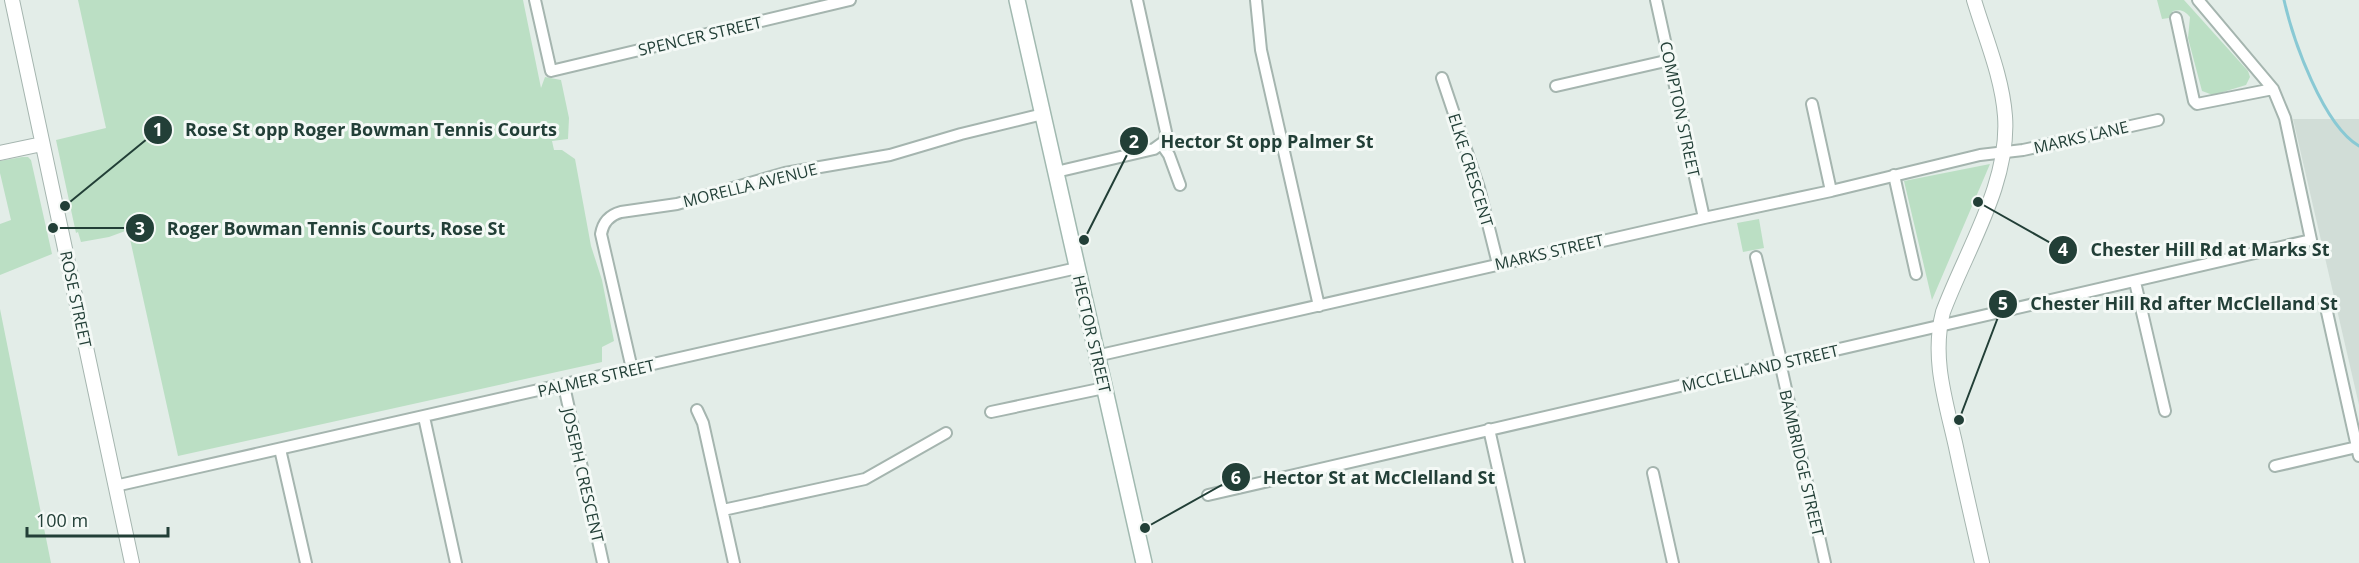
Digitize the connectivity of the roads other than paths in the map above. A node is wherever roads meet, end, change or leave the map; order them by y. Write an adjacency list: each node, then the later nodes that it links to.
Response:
1 (12, 0): 18 (street, ROSE STREET)
2 (535, 0): 3 (street, SPENCER STREET)
3 (850, 0)
4 (1017, 0): 16 (main road, HECTOR STREET)
5 (1137, 0): 19 (street)
6 (1256, 0): 33 (street)
7 (1656, 0): 11 (street, COMPTON STREET)
8 (1974, 0): 21 (street)
9 (2198, 0): 14 (street)
10 (2176, 18): 14 (street)
11 (1670, 60): 13 (street); 26 (street, COMPTON STREET)
12 (1442, 78): 28 (street, ELKE CRESCENT)
13 (1556, 86)
14 (2273, 89): 31 (street, MCCLELLAND STREET)
15 (1812, 104): 25 (street)
16 (1043, 114): 22 (main road, HECTOR STREET); 37 (street, MORELLA AVENUE)
17 (2158, 120): 21 (street, MARKS LANE)
18 (42, 144): 20 (street); 50 (street, ROSE STREET)
19 (1162, 145): 22 (street); 24 (street)
20 (0, 153)
21 (2003, 154): 23 (street, MARKS STREET); 34 (street)
22 (1056, 172): 29 (main road, HECTOR STREET)
23 (1894, 175): 25 (street, MARKS STREET); 30 (street)
24 (1180, 185)
25 (1831, 191): 26 (street, MARKS STREET)
26 (1704, 218): 28 (street, MARKS STREET)
27 (1756, 257): 36 (street, BAMBRIDGE STREET)
28 (1498, 264): 33 (street, MARKS STREET)
29 (1077, 268): 35 (main road, HECTOR STREET); 37 (street, PALMER STREET)
30 (1916, 274)
31 (2135, 282): 34 (street, MCCLELLAND STREET); 41 (street)
32 (2325, 303): 47 (street)
33 (1319, 306): 35 (street, MARKS STREET)
34 (1939, 326): 36 (street, MCCLELLAND STREET); 62 (street)
35 (1096, 356): 39 (main road, HECTOR STREET)
36 (1781, 363): 44 (street, MCCLELLAND STREET); 61 (street, BAMBRIDGE STREET)
37 (632, 369): 38 (street, PALMER STREET)
38 (564, 386): 43 (street, PALMER STREET); 56 (street, JOSEPH CRESCENT)
39 (1104, 388): 42 (street); 58 (main road, HECTOR STREET)
40 (697, 410): 52 (street)
41 (2165, 411)
42 (991, 412)
43 (424, 417): 46 (street, PALMER STREET); 55 (street)
44 (1489, 429): 51 (street, MCCLELLAND STREET); 59 (street)
45 (946, 433): 52 (street)
46 (280, 449): 50 (street, PALMER STREET); 54 (street)
47 (2358, 452): 48 (street)
48 (2275, 466)
49 (1653, 473): 60 (street)
50 (115, 486): 53 (street, ROSE STREET)
51 (1208, 495)
52 (723, 510): 57 (street)
53 (132, 563)
54 (306, 563)
55 (456, 563)
56 (603, 563)
57 (734, 563)
58 (1144, 563)
59 (1519, 563)
60 (1673, 563)
61 (1825, 563)
62 (1982, 563)

